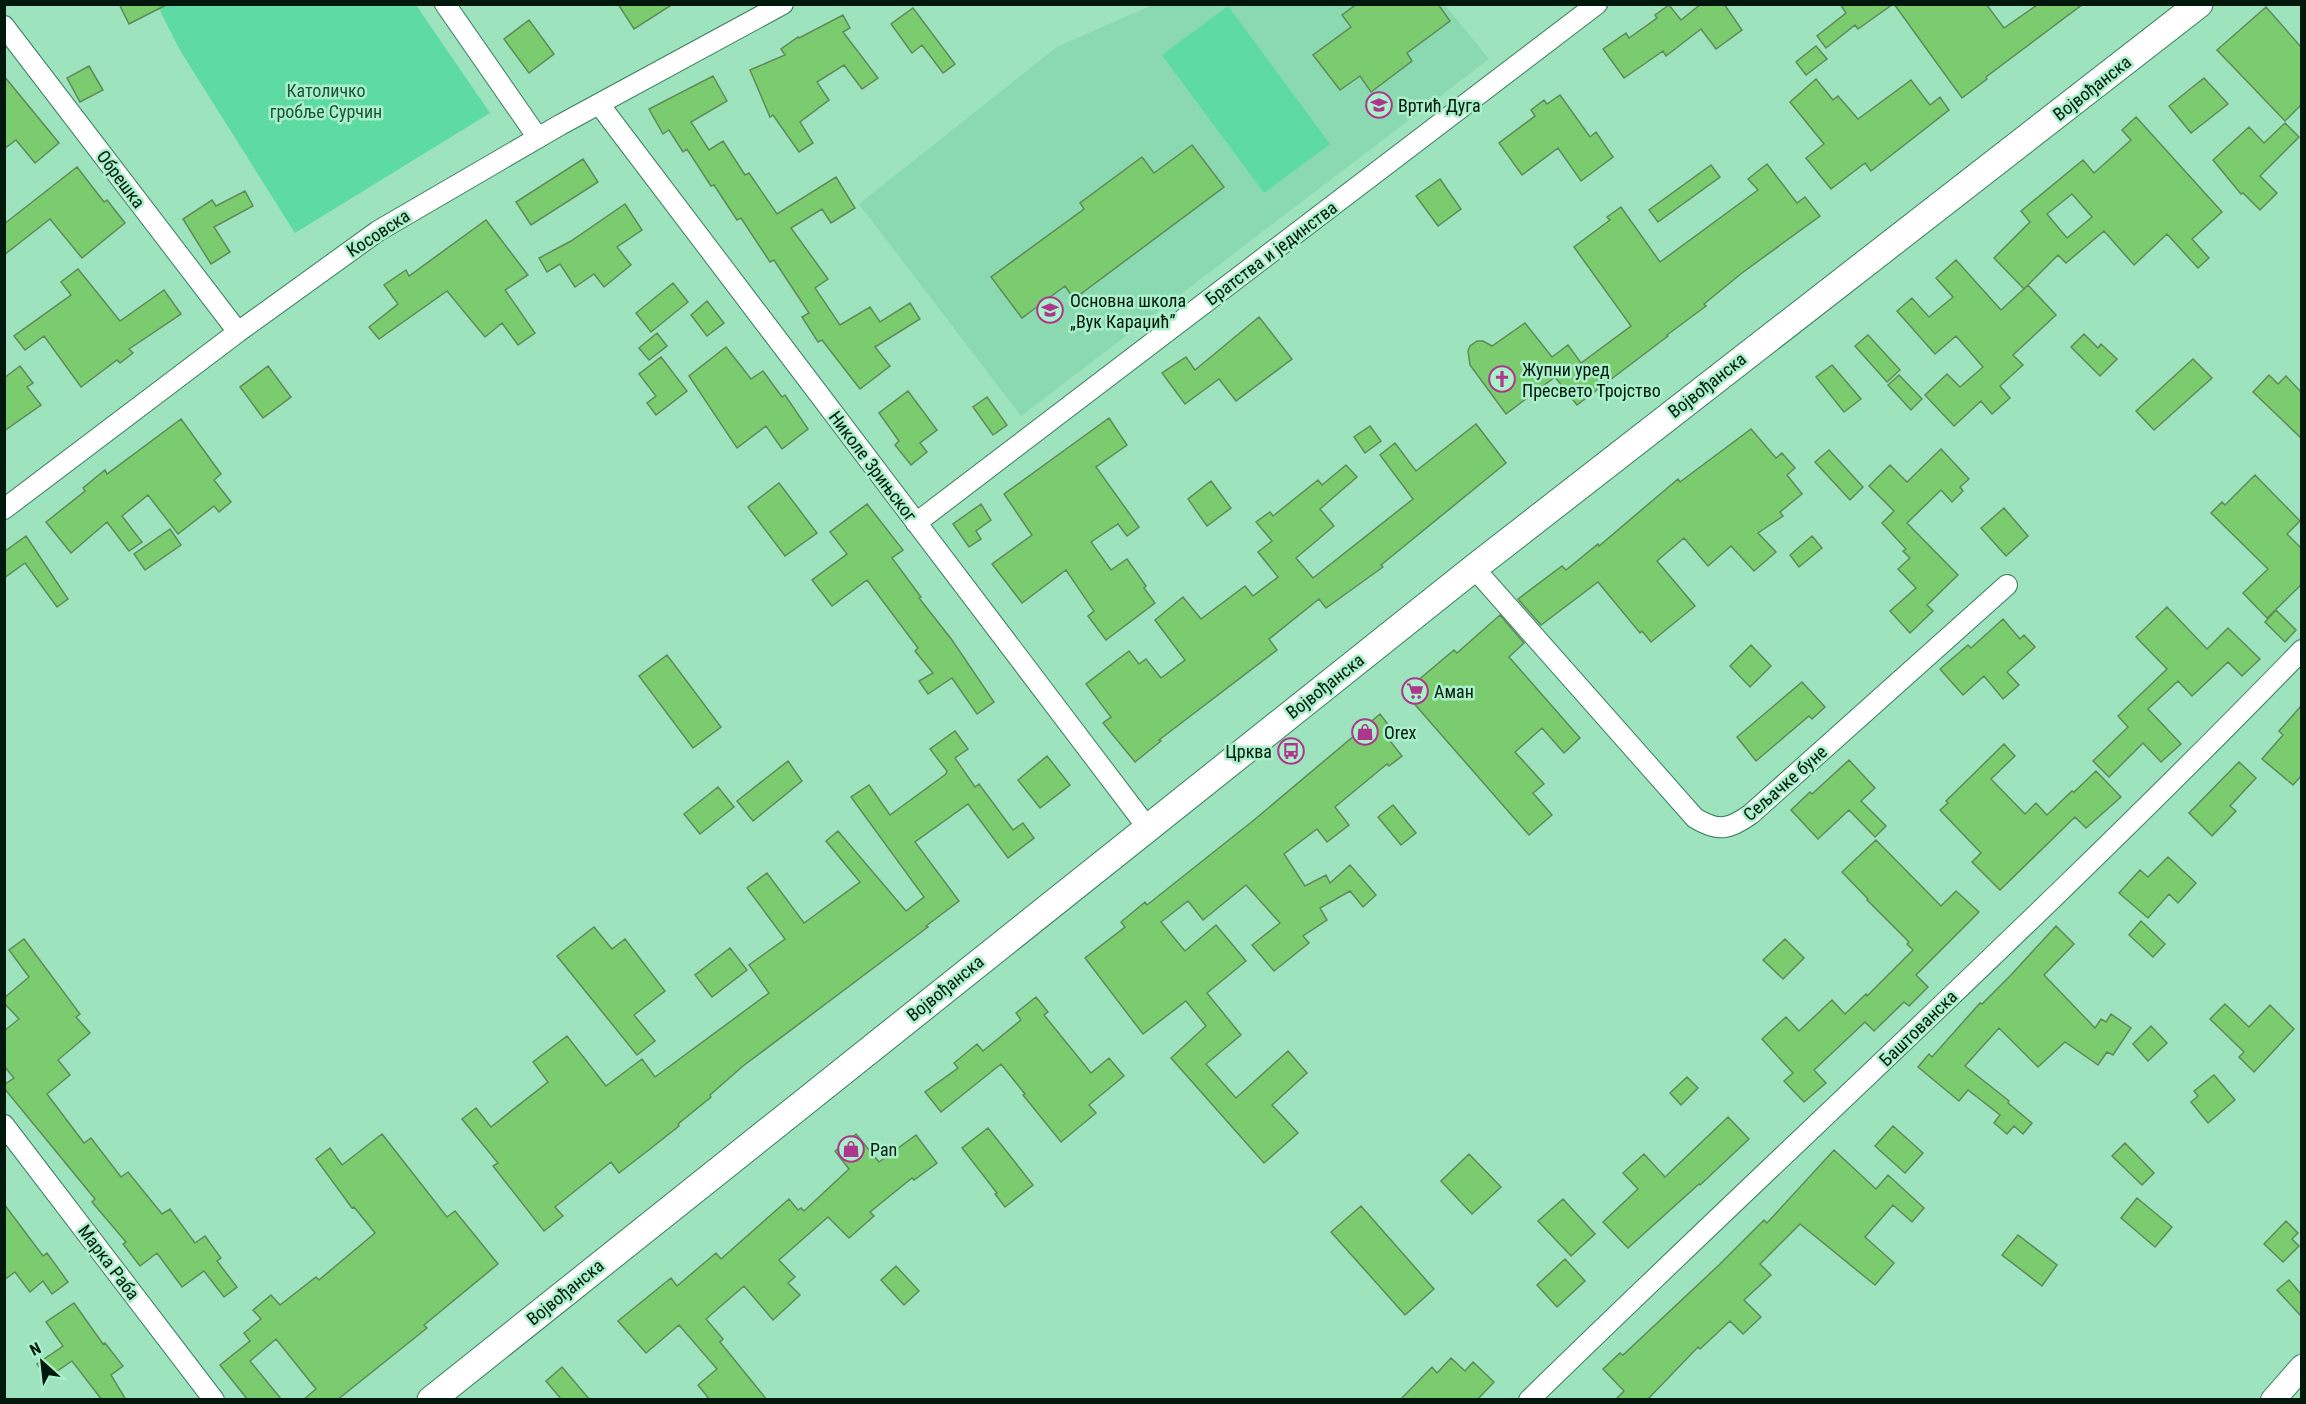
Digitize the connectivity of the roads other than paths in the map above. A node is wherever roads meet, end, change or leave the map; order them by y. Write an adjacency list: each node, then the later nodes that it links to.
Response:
1 (445, 4): 7 (street)
2 (783, 4): 6 (street, Косовска)
3 (1597, 4): 10 (street, Братства и јединства)
4 (2199, 4): 11 (main road, Војвођанска)
5 (4, 26): 8 (street, Обрешка)
6 (599, 104): 7 (street, Косовска); 10 (street, Николе Зрињског)
7 (538, 138): 8 (street, Косовска)
8 (238, 332): 9 (street, Косовска)
9 (4, 509)
10 (916, 523): 14 (street, Николе Зрињског)
11 (1474, 568): 12 (street, Сељачке буне); 14 (main road, Војвођанска)
12 (2007, 585)
13 (2301, 650): 19 (street, Баштованска)
14 (1147, 827): 18 (main road, Војвођанска)
15 (4, 1125): 17 (street, Марка Раба)
16 (2301, 1367): 20 (street)
17 (214, 1400)
18 (431, 1400)
19 (1528, 1400)
20 (2273, 1400)

